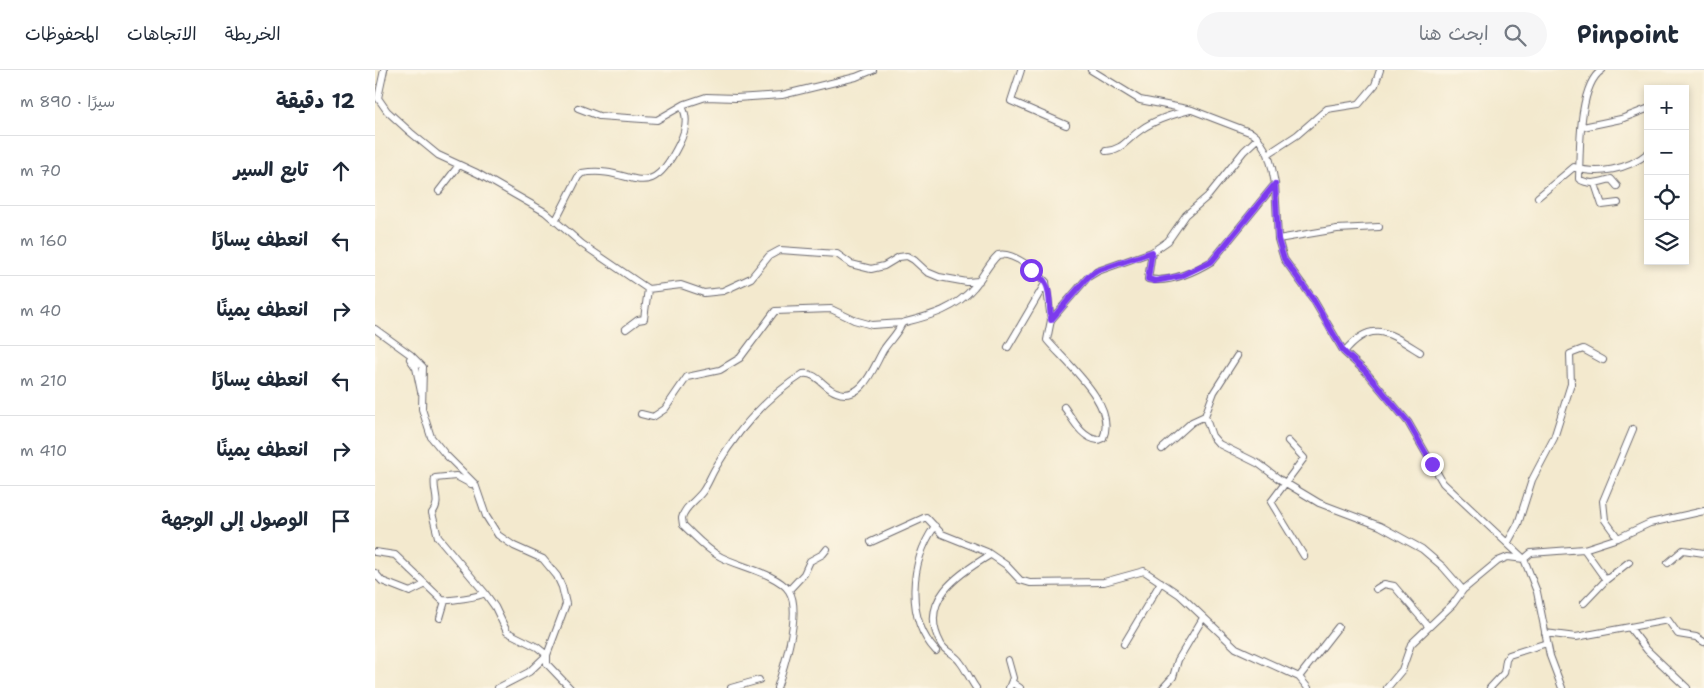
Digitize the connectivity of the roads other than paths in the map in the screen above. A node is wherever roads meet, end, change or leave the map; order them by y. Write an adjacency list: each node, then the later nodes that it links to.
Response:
1 (384, 70): 17 (street)
2 (873, 70): 7 (street)
3 (1021, 70): 11 (street)
4 (1091, 70): 9 (street)
5 (1380, 70): 15 (street)
6 (1602, 70): 12 (street)
7 (682, 107): 8 (street); 25 (street)
8 (578, 108)
9 (1193, 110): 13 (street); 14 (street)
10 (1644, 110): 12 (street)
11 (1066, 125)
12 (1583, 127): 18 (street)
13 (1258, 138): 15 (street); 28 (street)
14 (1106, 152)
15 (1268, 154): 19 (street)
16 (1644, 155): 18 (street)
17 (459, 165): 22 (street); 25 (street)
18 (1580, 169): 20 (street); 23 (street)
19 (1275, 184): 27 (street); 28 (street)
20 (1595, 184): 21 (street); 24 (street)
21 (1617, 186)
22 (439, 191)
23 (1539, 197)
24 (1618, 203)
25 (556, 220): 31 (street)
26 (1379, 227): 27 (street)
27 (1278, 239): 37 (street)
28 (1152, 252): 32 (street)
29 (979, 281): 30 (street); 31 (street); 33 (street)
30 (1047, 282): 32 (street); 36 (street)
31 (648, 289): 35 (street)
32 (1051, 320): 41 (street)
33 (902, 323): 42 (street); 68 (street)
34 (375, 329): 48 (street)
35 (626, 329)
36 (1008, 347)
37 (1344, 352): 38 (street); 53 (street)
38 (1419, 352)
39 (1237, 356): 43 (street)
40 (1603, 360): 53 (street)
41 (1064, 407)
42 (641, 414)
43 (1205, 416): 46 (street); 47 (street)
44 (1633, 429): 51 (street)
45 (1288, 441): 47 (street)
46 (1162, 449)
47 (1285, 483): 59 (street); 69 (street)
48 (477, 488): 70 (street); 83 (street)
49 (1704, 511): 51 (street)
50 (935, 526): 52 (street); 58 (street); 82 (street)
51 (1618, 538): 55 (street)
52 (871, 542)
53 (1508, 542): 60 (street)
54 (827, 548): 68 (street)
55 (1584, 549): 60 (street); 64 (street)
56 (375, 552): 66 (street)
57 (1704, 553): 62 (street)
58 (990, 555): 65 (street); 92 (street)
59 (1304, 556)
60 (1524, 559): 69 (street); 78 (street)
61 (1629, 562): 64 (street)
62 (1668, 563)
63 (375, 573): 66 (street)
64 (1606, 580): 72 (street)
65 (1161, 582): 74 (street); 81 (street)
66 (424, 585): 71 (street)
67 (1376, 589): 76 (street)
68 (789, 590): 91 (street)
69 (1463, 590): 76 (street)
70 (485, 593): 71 (street); 83 (street)
71 (445, 601): 73 (street)
72 (1584, 603)
73 (440, 618)
74 (1203, 618): 85 (street); 94 (street)
75 (1338, 626): 85 (street)
76 (1428, 626): 96 (street)
77 (1630, 628): 78 (street); 79 (street); 99 (street)
78 (1545, 633): 80 (street)
79 (1704, 642)
80 (1547, 643): 97 (street); 98 (street)
81 (1124, 644)
82 (935, 651)
83 (547, 655): 88 (street); 89 (street)
84 (1008, 660): 87 (street)
85 (1299, 677): 95 (street)
86 (759, 680): 90 (street)
87 (1011, 686): 93 (street)
88 (497, 688)
89 (570, 688)
90 (731, 688)
91 (777, 688)
92 (976, 688)
93 (1020, 688)
94 (1163, 688)
95 (1308, 688)
96 (1387, 688)
97 (1489, 688)
98 (1561, 688)
99 (1687, 688)

